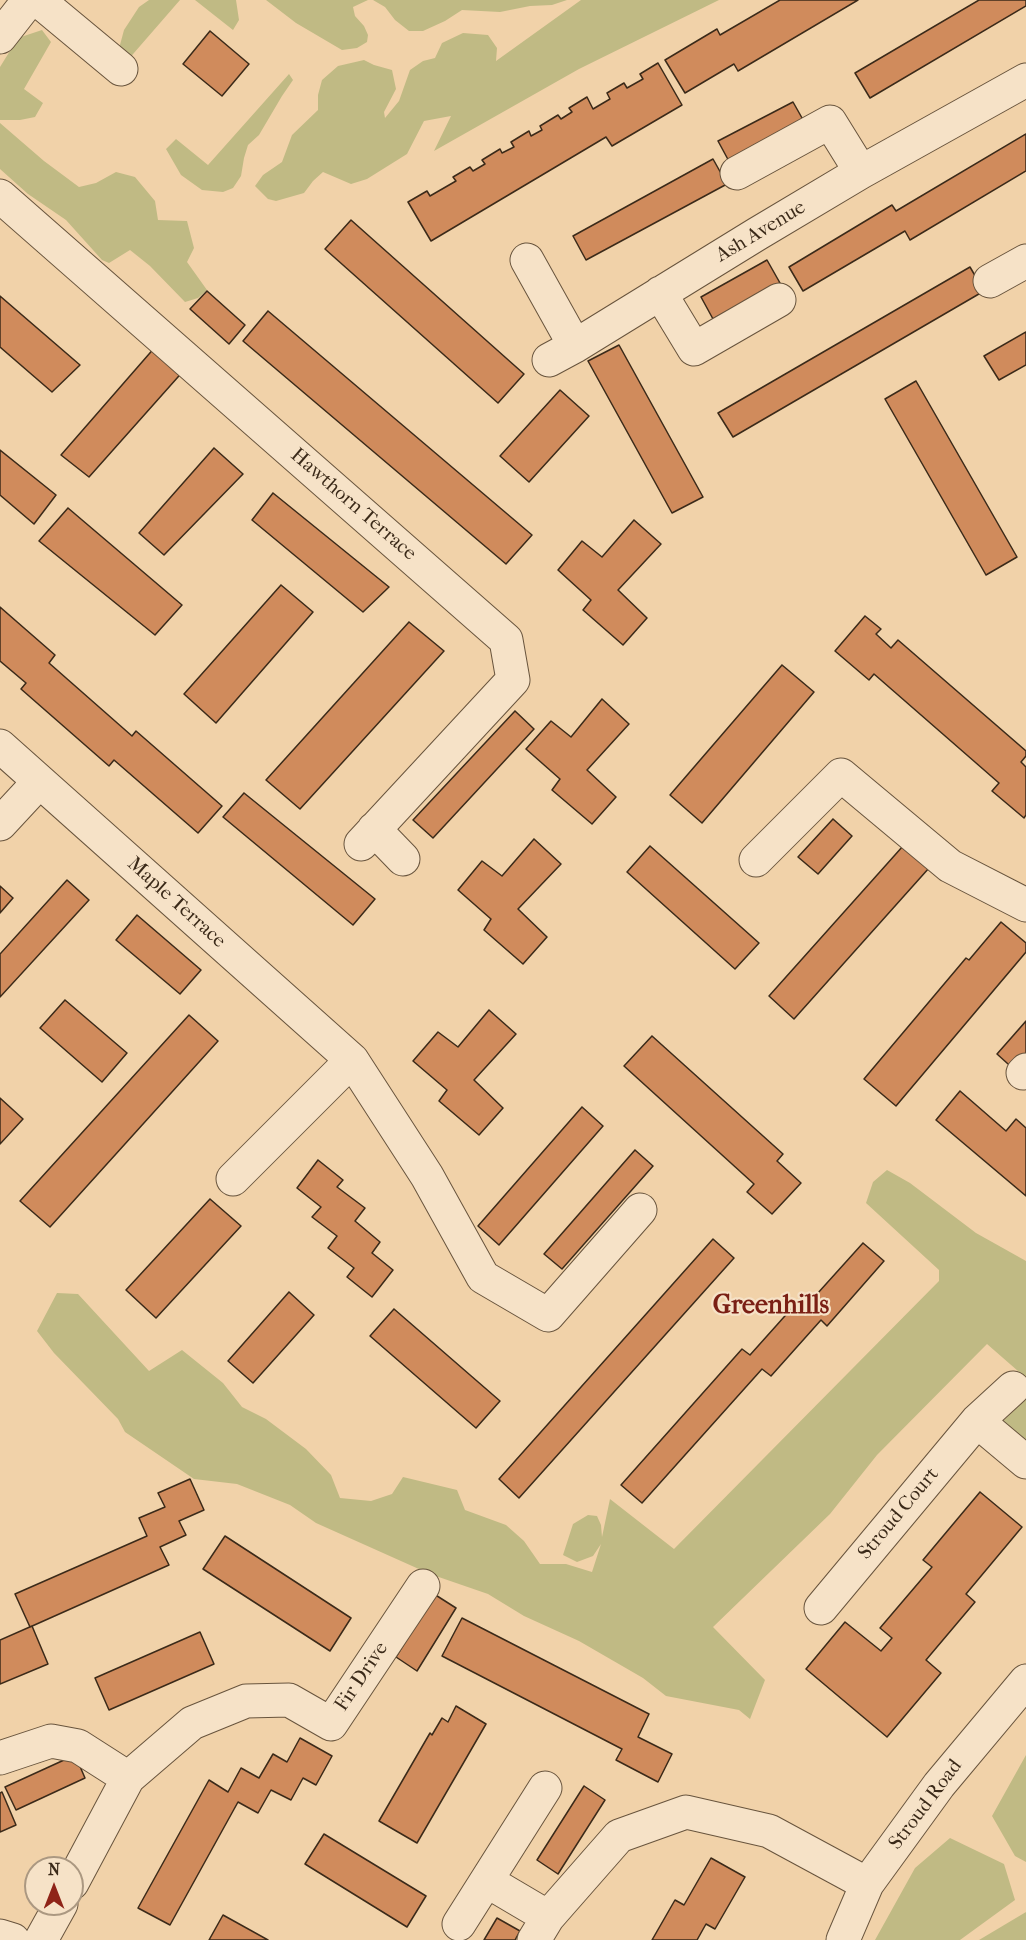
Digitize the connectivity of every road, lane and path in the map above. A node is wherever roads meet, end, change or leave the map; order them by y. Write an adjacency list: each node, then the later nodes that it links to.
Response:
1 (29, 0): 3 (street)
2 (38, 0): 4 (street)
3 (0, 37)
4 (121, 69)
5 (1024, 87): 6 (street, Ash Avenue)
6 (861, 172): 7 (street); 12 (street, Ash Avenue)
7 (737, 173)
8 (0, 196): 17 (street, Hawthorn Terrace)
9 (527, 260): 12 (street, Ash Avenue)
10 (1026, 261): 11 (street)
11 (990, 280)
12 (660, 293): 13 (street)
13 (778, 300)
14 (0, 746): 15 (street, Maple Terrace)
15 (39, 782): 16 (street); 20 (street, Maple Terrace)
16 (0, 824)
17 (403, 859)
18 (756, 860): 19 (street)
19 (1026, 904)
20 (352, 1059): 21 (street); 22 (street, Maple Terrace)
21 (232, 1179)
22 (639, 1210)
23 (1013, 1388): 24 (street, Stroud Court)
24 (977, 1421): 25 (street); 27 (street, Stroud Court)
25 (1026, 1462)
26 (423, 1586): 30 (street, Fir Drive)
27 (821, 1608)
28 (1026, 1681): 34 (street, Stroud Road)
29 (0, 1758): 30 (street)
30 (128, 1779): 32 (street, Fir Drive)
31 (544, 1788): 33 (street)
32 (84, 1861)
33 (487, 1881): 36 (street); 37 (street)
34 (867, 1884): 37 (street); 41 (street, Stroud Road)
35 (54, 1916): 40 (street)
36 (459, 1924)
37 (541, 1929)
38 (0, 1936): 39 (street)
39 (13, 1940)
40 (41, 1940)
41 (843, 1940)

